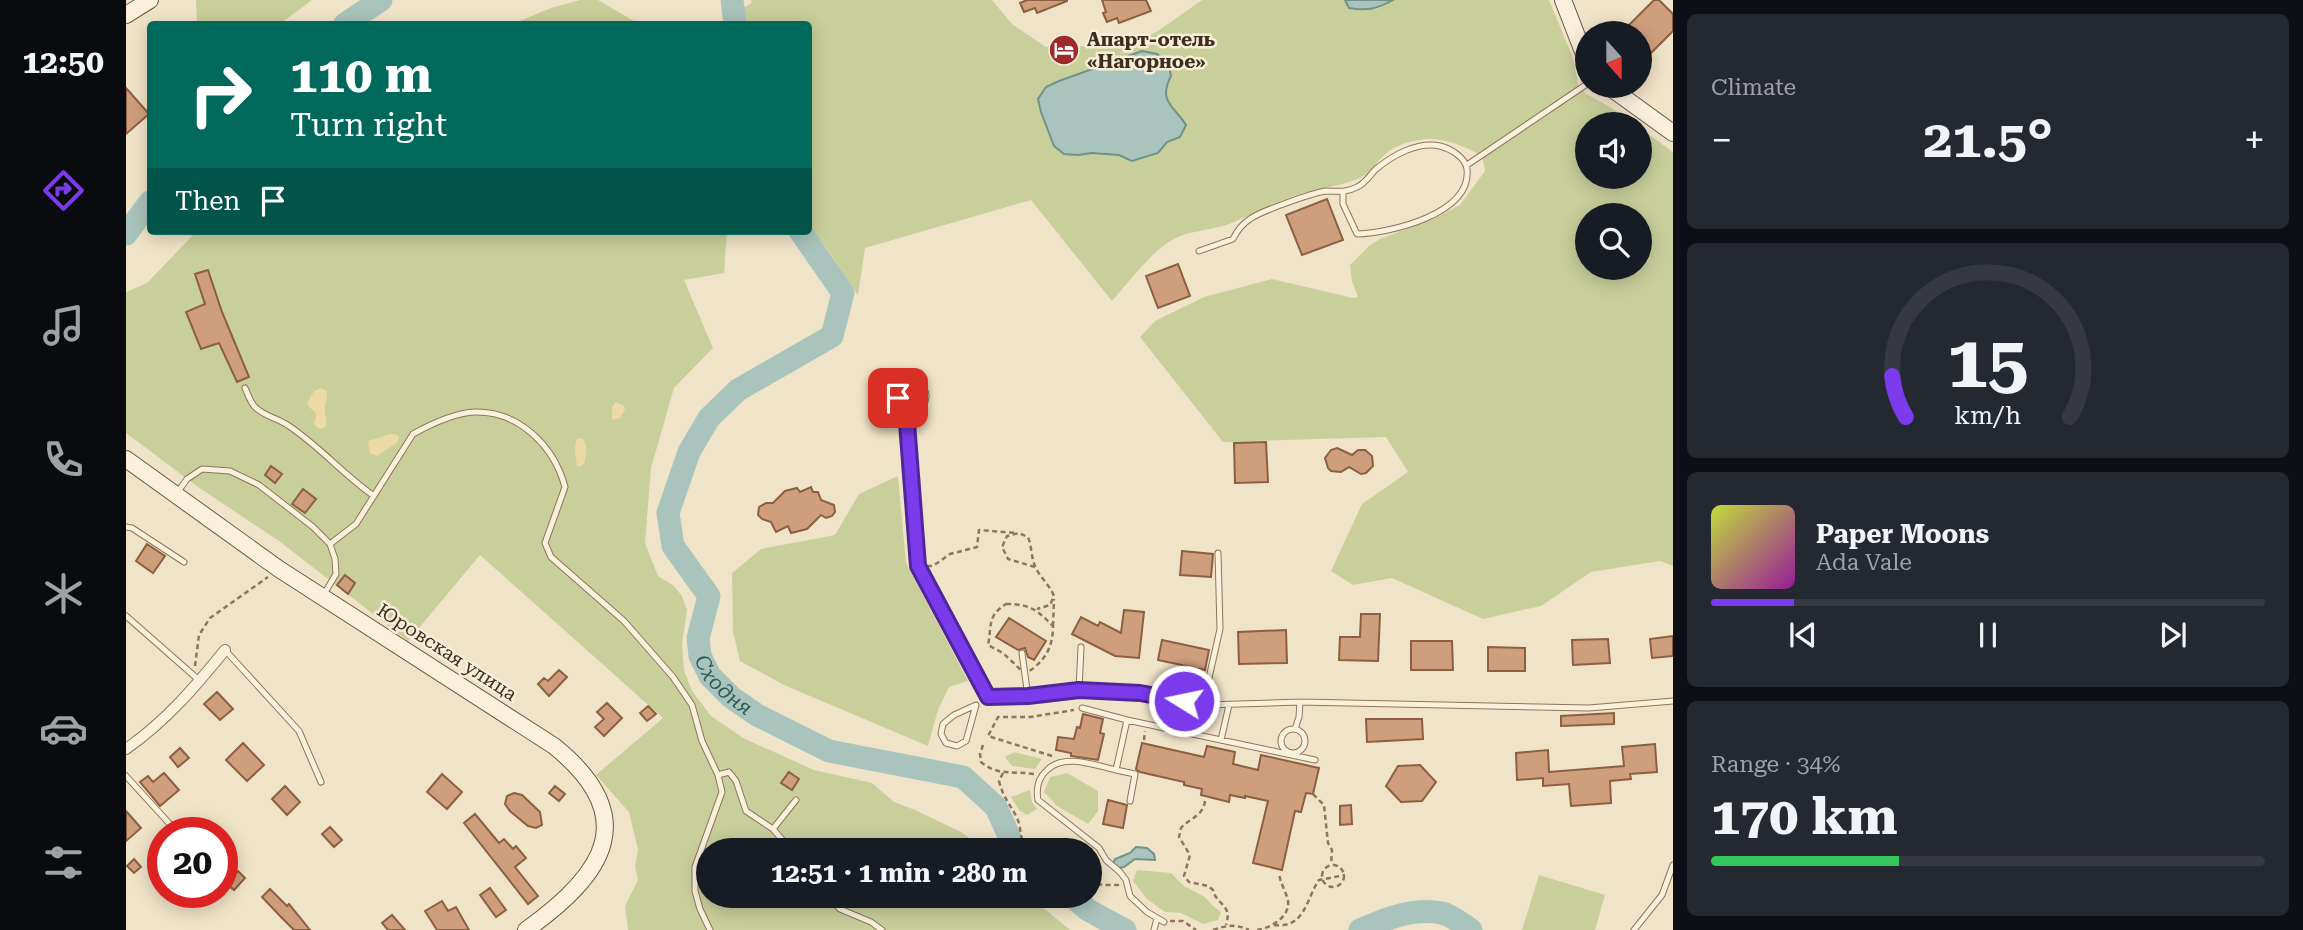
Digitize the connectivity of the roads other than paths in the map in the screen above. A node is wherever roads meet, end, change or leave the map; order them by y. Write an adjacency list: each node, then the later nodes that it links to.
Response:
1 (150, 0): 3 (street)
2 (1563, 0): 4 (street)
3 (126, 15)
4 (1575, 31)
5 (1575, 92): 8 (lane)
6 (1625, 98): 7 (street)
7 (1673, 133)
8 (1466, 165): 9 (lane); 9 (lane)
9 (1343, 192): 10 (lane)
10 (1199, 251)
11 (244, 388): 15 (lane)
12 (906, 410): 12 (lane); 28 (lane)
13 (126, 459): 14 (street, Юровская улица)
14 (175, 495): 17 (lane); 20 (street, Юровская улица)
15 (374, 496): 17 (lane); 42 (lane)
16 (126, 527): 19 (lane)
17 (330, 544): 20 (lane)
18 (1218, 553): 32 (lane)
19 (184, 562)
20 (323, 597): 54 (street, Юровская улица)
21 (126, 616): 25 (lane)
22 (1081, 647): 26 (lane)
23 (225, 650): 25 (street); 44 (lane)
24 (1022, 653): 27 (lane)
25 (197, 678): 38 (street)
26 (1079, 690): 27 (lane); 32 (lane)
27 (1028, 696): 28 (lane)
28 (988, 697): 31 (lane)
29 (1673, 701): 30 (lane)
30 (1300, 702): 33 (lane); 36 (lane)
31 (976, 705): 31 (lane)
32 (1206, 705): 33 (lane)
33 (1228, 705): 37 (lane)
34 (1083, 708): 35 (lane)
35 (1127, 720): 37 (lane); 41 (lane)
36 (1295, 729): 39 (lane); 39 (lane)
37 (1221, 740): 39 (lane)
38 (126, 749)
39 (1289, 754): 40 (lane)
40 (1315, 760)
41 (1116, 770): 46 (lane); 52 (lane)
42 (718, 775): 48 (lane); 55 (lane)
43 (126, 776): 47 (lane)
44 (321, 782)
45 (796, 800): 48 (lane)
46 (1130, 801)
47 (163, 817)
48 (773, 829): 49 (lane)
49 (781, 838)
50 (1673, 865): 58 (lane)
51 (839, 908): 56 (lane)
52 (1157, 918): 53 (lane); 57 (lane)
53 (1164, 922)
54 (526, 930)
55 (710, 930)
56 (882, 930)
57 (1154, 930)
58 (1634, 930)

